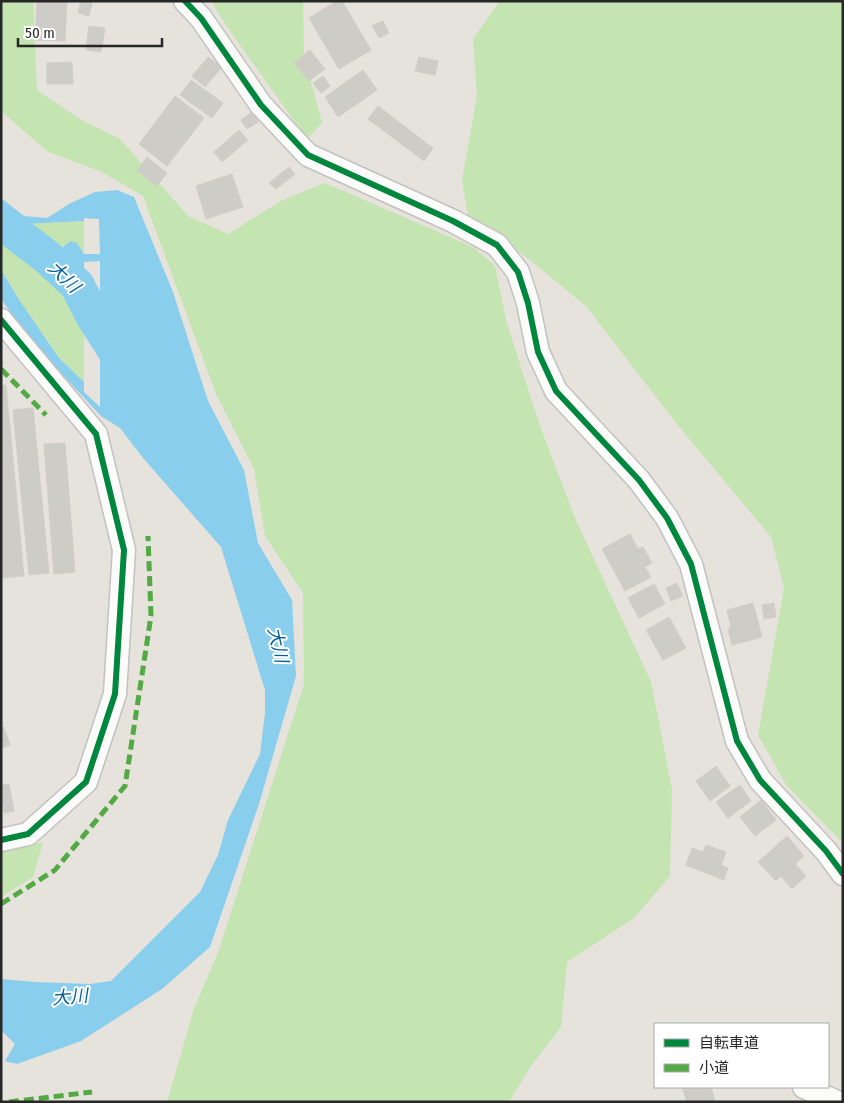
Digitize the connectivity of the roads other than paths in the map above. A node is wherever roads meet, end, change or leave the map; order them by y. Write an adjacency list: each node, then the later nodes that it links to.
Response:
1 (184, 1): 4 (street)
2 (1, 320): 3 (street)
3 (1, 840)
4 (843, 874)
5 (806, 1088): 6 (street)
6 (837, 1102)

